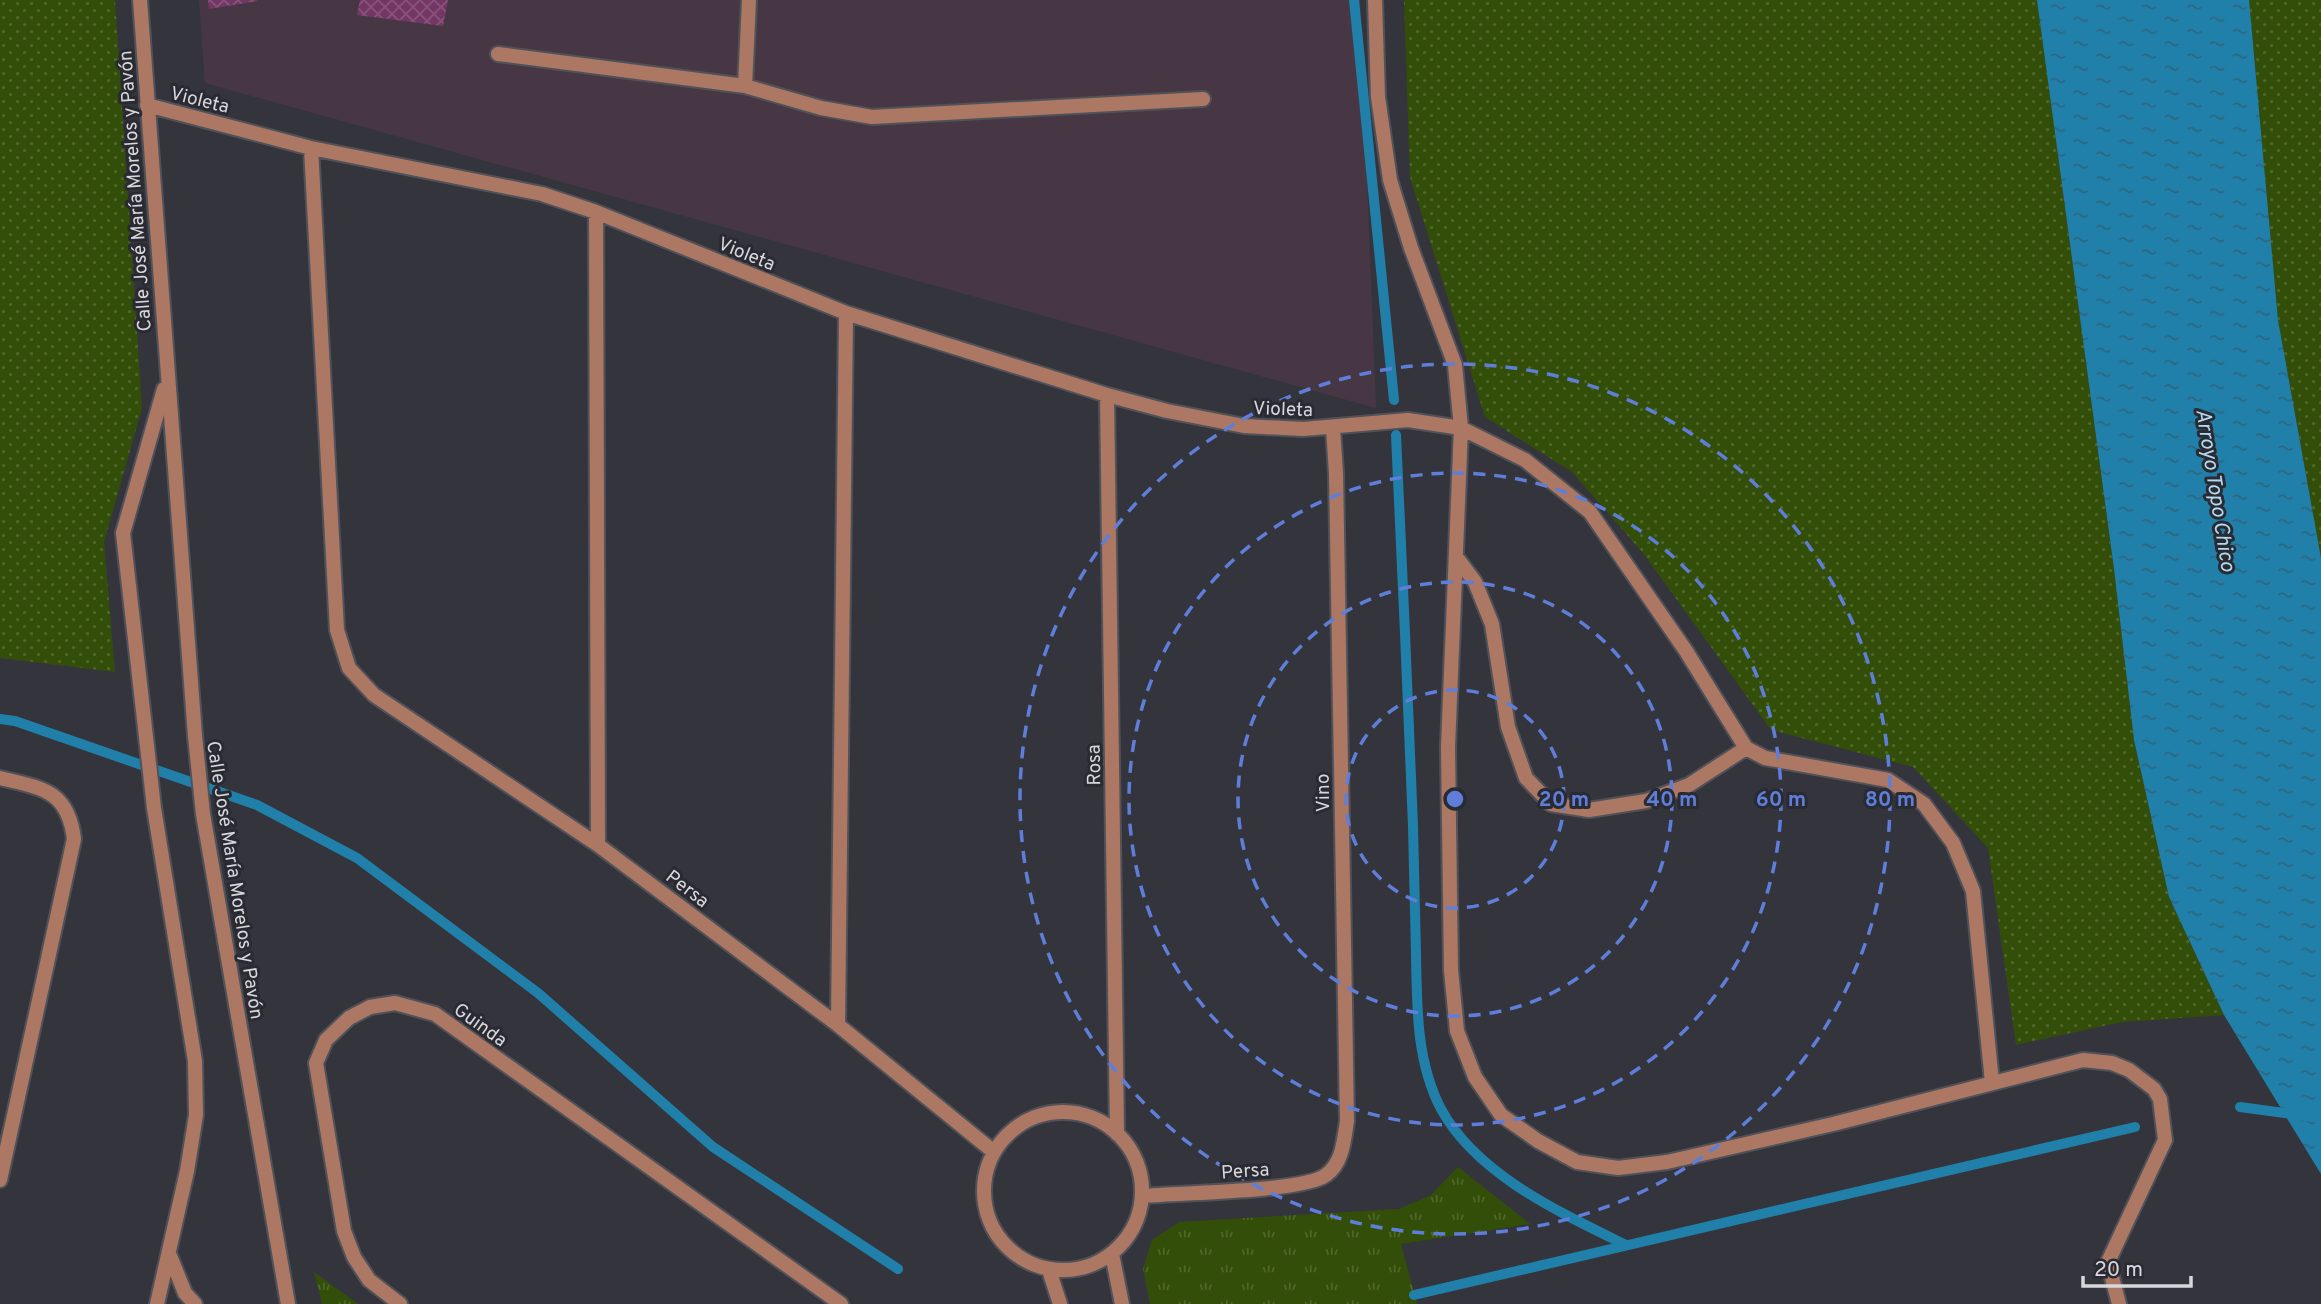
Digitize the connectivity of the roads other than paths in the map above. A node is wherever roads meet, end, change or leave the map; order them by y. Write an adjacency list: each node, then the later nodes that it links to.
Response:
1 (140, 0): 7 (street, Calle José María Morelos y Pavón)
2 (749, 0): 5 (street)
3 (1375, 0): 14 (street)
4 (499, 54): 5 (street)
5 (745, 86): 6 (street)
6 (1203, 99)
7 (147, 105): 8 (street, Violeta); 11 (street, Calle José María Morelos y Pavón)
8 (311, 148): 9 (street, Violeta); 18 (street, Persa)
9 (596, 212): 10 (street, Violeta); 18 (street)
10 (846, 313): 12 (street, Violeta); 19 (street)
11 (167, 379): 27 (street, Calle José María Morelos y Pavón); 29 (street, Calle José María Morelos y Pavón)
12 (1107, 395): 13 (street, Violeta); 21 (street, Rosa)
13 (1333, 428): 14 (street, Violeta); 23 (street, Vino)
14 (1461, 428): 15 (street); 16 (street, Violeta)
15 (1457, 558): 16 (street); 20 (street)
16 (1746, 748): 20 (street)
17 (0, 778): 24 (street)
18 (598, 845): 19 (street, Persa)
19 (838, 1025): 22 (street, Persa)
20 (1992, 1082): 36 (street)
21 (1117, 1134): 22 (street); 25 (street)
22 (994, 1152): 28 (street)
23 (1340, 1157): 25 (street, Persa)
24 (0, 1180)
25 (1142, 1196): 26 (street)
26 (1112, 1254): 28 (street); 35 (street)
27 (169, 1255): 30 (street, Calle José María Morelos y Pavón); 31 (street)
28 (1049, 1270): 34 (street)
29 (285, 1303)
30 (157, 1304)
31 (195, 1304)
32 (400, 1304): 33 (street, Guinda)
33 (841, 1304)
34 (1059, 1304)
35 (1122, 1304)
36 (2119, 1304)

